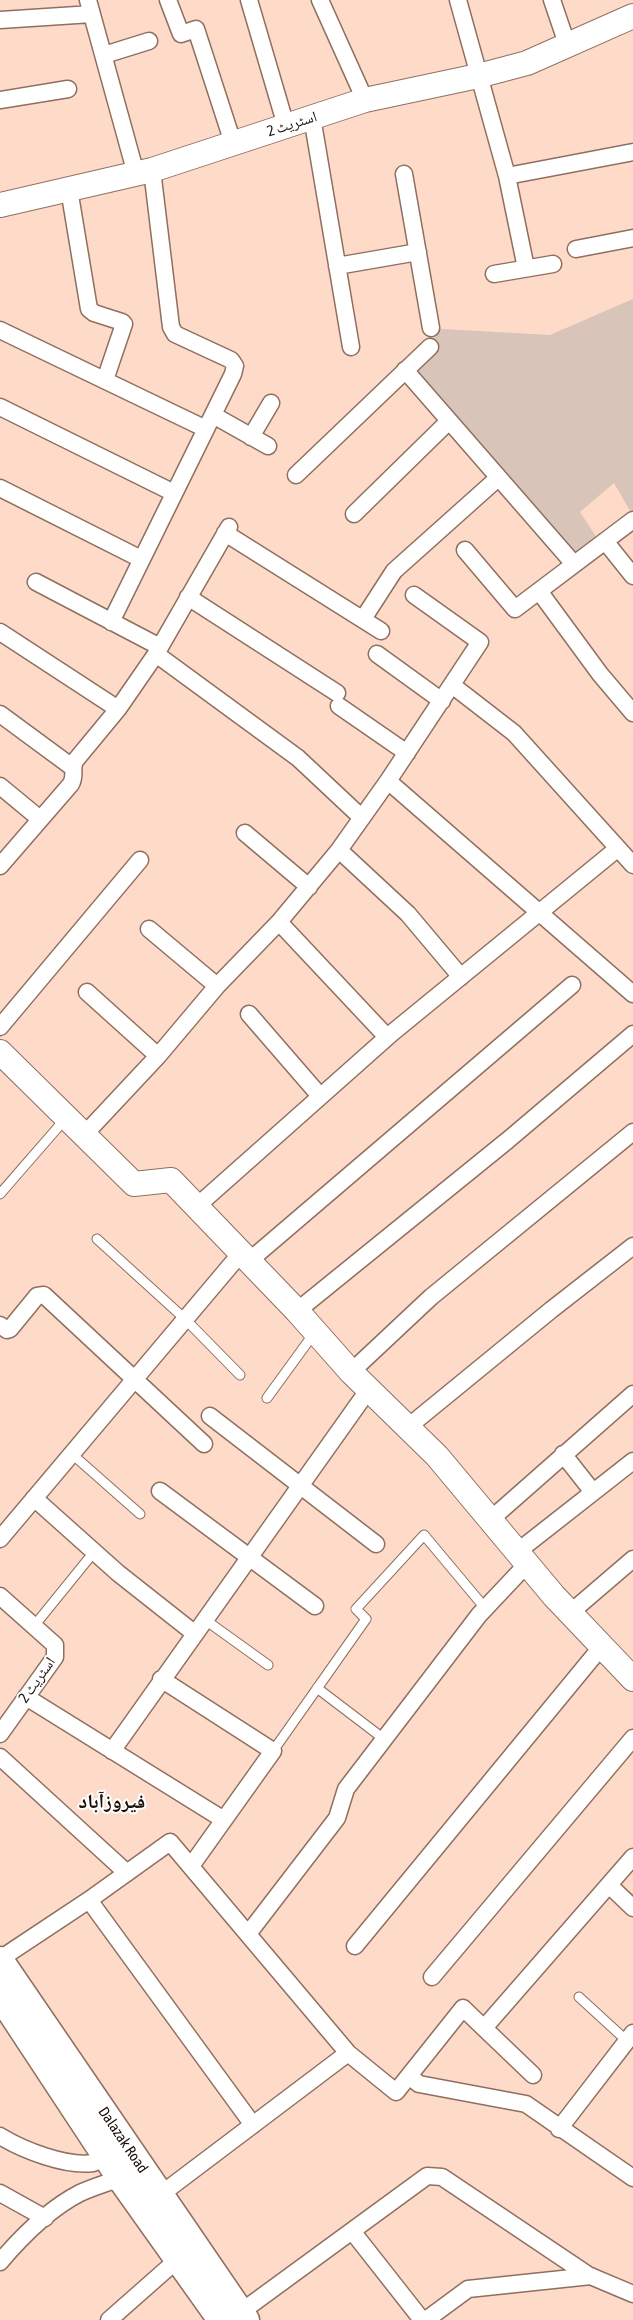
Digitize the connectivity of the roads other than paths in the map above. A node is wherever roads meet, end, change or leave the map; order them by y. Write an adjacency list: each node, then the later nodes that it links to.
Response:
1 (168, 0): 18 (street)
2 (249, 0): 17 (street)
3 (320, 0): 15 (street)
4 (458, 0): 12 (street)
5 (552, 0): 10 (street)
6 (90, 7): 8 (street); 11 (street)
7 (633, 16): 10 (street, اسٹریٹ 2)
8 (0, 20)
9 (149, 40): 11 (street)
10 (575, 42): 12 (street, اسٹریٹ 2)
11 (104, 55): 20 (street)
12 (478, 76): 15 (street, اسٹریٹ 2); 22 (street)
13 (68, 89): 14 (street)
14 (0, 100)
15 (365, 100): 16 (street, اسٹریٹ 2)
16 (312, 117): 17 (street, اسٹریٹ 2); 29 (street)
17 (286, 126): 18 (street, اسٹریٹ 2)
18 (233, 143): 20 (street, اسٹریٹ 2)
19 (633, 152): 22 (street)
20 (144, 172): 23 (street, اسٹریٹ 2); 41 (street)
21 (404, 174): 27 (street)
22 (507, 176): 30 (street)
23 (69, 189): 24 (street, اسٹریٹ 2); 37 (street)
24 (0, 205)
25 (633, 238): 26 (street)
26 (576, 250)
27 (418, 252): 29 (street); 32 (street)
28 (553, 264): 30 (street)
29 (337, 266): 34 (street)
30 (526, 268): 31 (street)
31 (494, 274)
32 (431, 328)
33 (0, 330): 37 (street)
34 (351, 347)
35 (430, 347): 36 (street)
36 (405, 370): 40 (street); 44 (street)
37 (105, 380): 41 (street)
38 (271, 403): 42 (street)
39 (0, 407): 47 (street)
40 (449, 421): 45 (street); 48 (street)
41 (209, 422): 42 (street); 47 (street)
42 (251, 437): 43 (street)
43 (268, 446)
44 (296, 475)
45 (498, 478): 53 (street); 59 (street)
46 (0, 488): 52 (street)
47 (174, 493): 52 (street)
48 (354, 514)
49 (633, 520): 50 (street)
50 (605, 541): 53 (street); 54 (street)
51 (465, 550): 56 (street)
52 (141, 560): 60 (street)
53 (574, 564): 56 (street)
54 (633, 576)
55 (36, 582): 60 (street)
56 (539, 591): 68 (street)
57 (414, 595): 65 (street)
58 (188, 597): 59 (street); 63 (street); 70 (street)
59 (363, 619): 61 (street)
60 (111, 622): 63 (street)
61 (382, 631)
62 (0, 632): 67 (street)
63 (158, 650): 67 (street); 74 (street)
64 (377, 654): 66 (street)
65 (452, 685): 66 (street); 77 (street)
66 (442, 701): 70 (street)
67 (118, 709): 71 (street)
68 (633, 712)
69 (0, 714): 71 (street)
70 (407, 753): 72 (street)
71 (72, 767): 75 (street)
72 (388, 781): 74 (street); 83 (street)
73 (0, 786): 75 (street)
74 (362, 818): 78 (street)
75 (40, 819): 81 (street)
76 (245, 833): 82 (street)
77 (617, 849): 80 (street); 83 (street)
78 (339, 850): 82 (street); 86 (street)
79 (140, 860): 92 (street)
80 (633, 865)
81 (0, 866)
82 (309, 887): 84 (street)
83 (540, 911): 86 (street); 90 (street)
84 (279, 922): 88 (street); 94 (street)
85 (149, 929): 88 (street)
86 (461, 977): 94 (street)
87 (572, 985): 105 (street)
88 (217, 986): 96 (street)
89 (87, 992): 96 (street)
90 (633, 994)
91 (249, 1014): 97 (street)
92 (0, 1027)
93 (633, 1034): 106 (street)
94 (387, 1037): 97 (street)
95 (0, 1052): 98 (street)
96 (158, 1056): 100 (street)
97 (320, 1096): 102 (street)
98 (66, 1118): 100 (street); 101 (lane)
99 (633, 1132): 110 (street)
100 (84, 1135): 102 (street)
101 (0, 1194)
102 (196, 1207): 105 (street)
103 (97, 1239): 107 (lane)
104 (633, 1246): 117 (street)
105 (245, 1257): 106 (street); 107 (street)
106 (297, 1311): 109 (street)
107 (185, 1319): 111 (lane); 112 (street)
108 (0, 1325): 112 (street)
109 (316, 1332): 110 (street); 115 (lane)
110 (352, 1372): 113 (street)
111 (240, 1375)
112 (134, 1381): 118 (street); 119 (street)
113 (369, 1389): 117 (street); 122 (street)
114 (633, 1394): 120 (street)
115 (267, 1398)
116 (210, 1416): 122 (street)
117 (408, 1428): 127 (street)
118 (204, 1444)
119 (72, 1454): 125 (street); 126 (lane)
120 (564, 1454): 124 (street); 127 (street)
121 (633, 1461): 124 (street)
122 (299, 1485): 129 (street); 131 (street)
123 (160, 1491): 131 (street)
124 (593, 1492): 132 (street)
125 (34, 1498): 128 (street); 130 (street)
126 (140, 1514)
127 (490, 1520): 132 (street)
128 (0, 1539)
129 (376, 1544)
130 (94, 1552): 139 (lane); 140 (street)
131 (247, 1557): 135 (street); 138 (street)
132 (522, 1558): 136 (street); 137 (street)
133 (633, 1559): 137 (street)
134 (0, 1596): 139 (street)
135 (315, 1606)
136 (485, 1608): 145 (lane); 149 (street)
137 (570, 1613): 141 (street)
138 (204, 1619): 140 (street); 142 (lane)
139 (34, 1626): 146 (street, اسٹریٹ 2)
140 (194, 1633): 144 (street)
141 (602, 1646): 143 (street); 161 (street)
142 (268, 1665)
143 (630, 1670)
144 (161, 1680): 150 (street); 151 (street)
145 (317, 1688): 149 (lane); 151 (lane)
146 (26, 1697): 147 (street, اسٹریٹ 2); 150 (street)
147 (0, 1734)
148 (633, 1738): 163 (street)
149 (384, 1739): 160 (street)
150 (112, 1750): 153 (street)
151 (273, 1750): 153 (street)
152 (0, 1757): 156 (street)
153 (224, 1820): 155 (street)
154 (633, 1857): 157 (street)
155 (191, 1866): 156 (street); 160 (street)
156 (127, 1873): 158 (street)
157 (609, 1885): 159 (street); 166 (street)
158 (89, 1900): 162 (street); 171 (street)
159 (633, 1908)
160 (248, 1934): 168 (street)
161 (355, 1946)
162 (0, 1960): 178 (main road, Dalazak Road)
163 (432, 1976)
164 (0, 1996): 174 (main road, Dalazak Road)
165 (579, 1998): 167 (lane)
166 (484, 2028): 169 (street); 170 (street)
167 (630, 2037): 172 (street)
168 (348, 2053): 170 (street); 171 (street)
169 (533, 2075)
170 (409, 2076): 172 (street)
171 (253, 2125): 178 (street)
172 (559, 2129): 176 (street)
173 (0, 2136): 174 (street)
174 (106, 2155): 175 (main road, Dalazak Road)
175 (120, 2178): 179 (street); 181 (main road, Dalazak Road)
176 (633, 2178)
177 (0, 2193): 179 (street)
178 (160, 2195): 185 (main road, Dalazak Road)
179 (45, 2218): 182 (street)
180 (352, 2231): 183 (street); 185 (street); 187 (street)
181 (178, 2260): 185 (main road, Dalazak Road); 186 (street)
182 (0, 2262)
183 (591, 2276): 184 (street); 187 (street)
184 (633, 2294)
185 (236, 2317)
186 (109, 2320)
187 (424, 2320)

